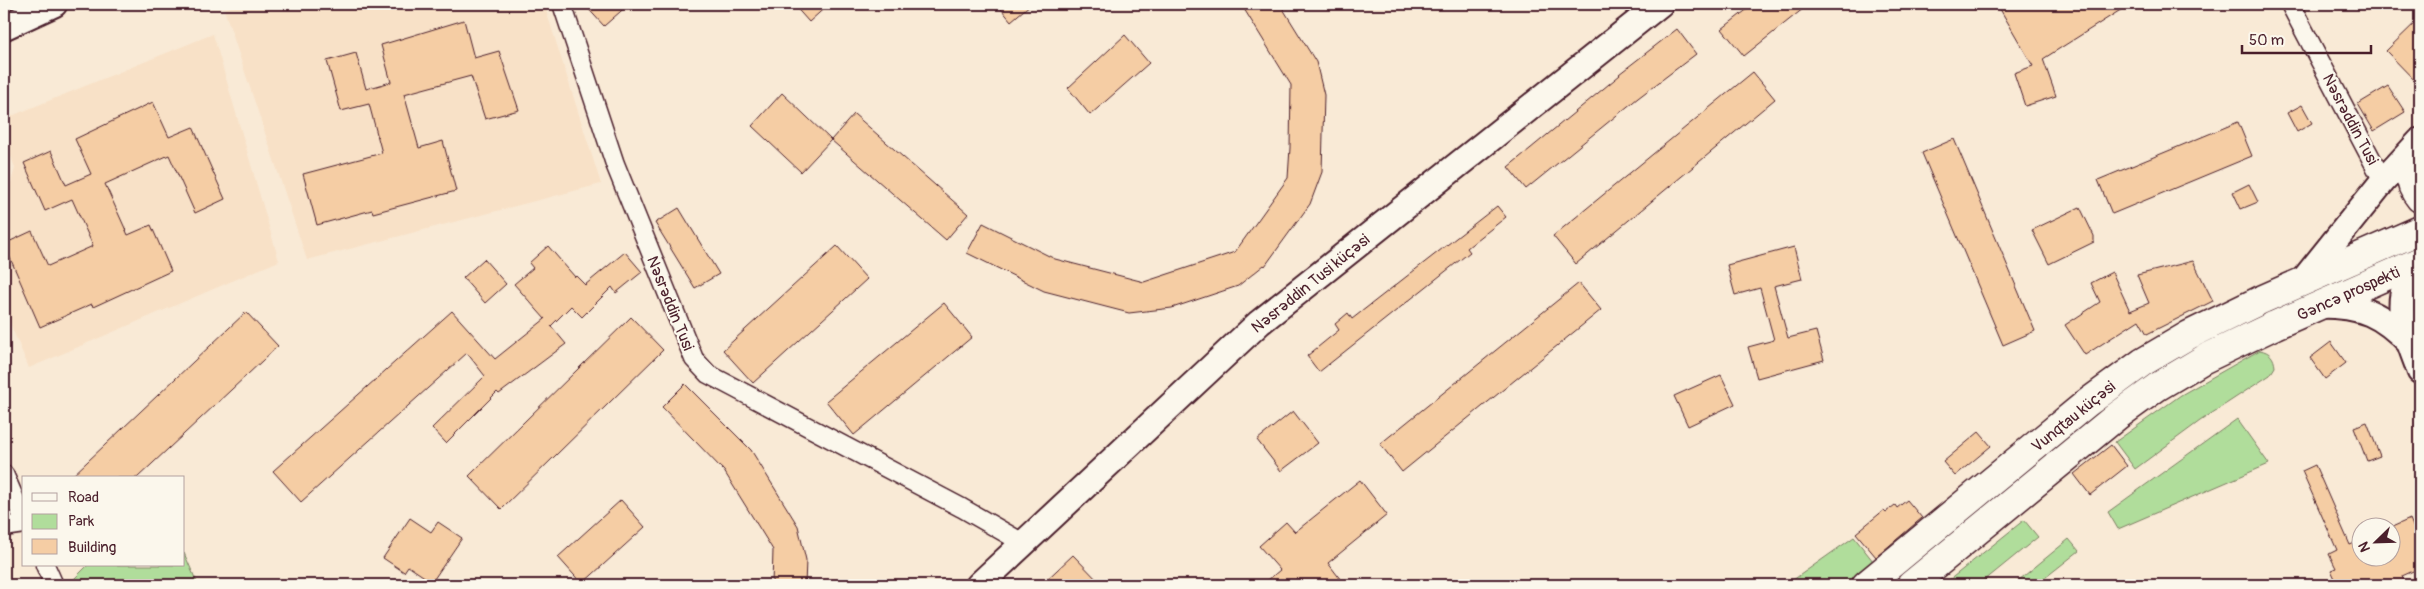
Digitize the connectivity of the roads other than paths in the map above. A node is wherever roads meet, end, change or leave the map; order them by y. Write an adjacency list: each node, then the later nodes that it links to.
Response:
1 (54, 4): 5 (main road)
2 (562, 4): 23 (street, Nəsrəddin Tusi)
3 (1660, 4): 23 (main road, Nəsrəddin Tusi küçəsi)
4 (2290, 4): 8 (street, Nəsrəddin Tusi)
5 (4, 27)
6 (2420, 141): 8 (main road)
7 (2420, 147): 9 (main road)
8 (2383, 181): 12 (main road)
9 (2420, 198)
10 (2420, 230): 12 (main road, Gəncə prospekti)
11 (2420, 263): 13 (main road, Gəncə prospekti); 16 (main road)
12 (2302, 282): 15 (main road, Vunqtau küçəsi)
13 (2320, 305): 14 (main road, Gəncə prospekti); 16 (main road)
14 (2275, 325): 17 (main road, Vunqtau küçəsi)
15 (2189, 335): 17 (main road); 27 (main road, Vunqtau küçəsi)
16 (2411, 344): 18 (main road)
17 (2204, 359): 28 (main road, Vunqtau küçəsi)
18 (2420, 371)
19 (4, 474): 20 (street)
20 (22, 515)
21 (22, 524): 22 (street)
22 (4, 527)
23 (1023, 543): 26 (main road, Nəsrəddin Tusi küçəsi)
24 (45, 566): 25 (street)
25 (54, 585)
26 (980, 585)
27 (1866, 585)
28 (1911, 585)

